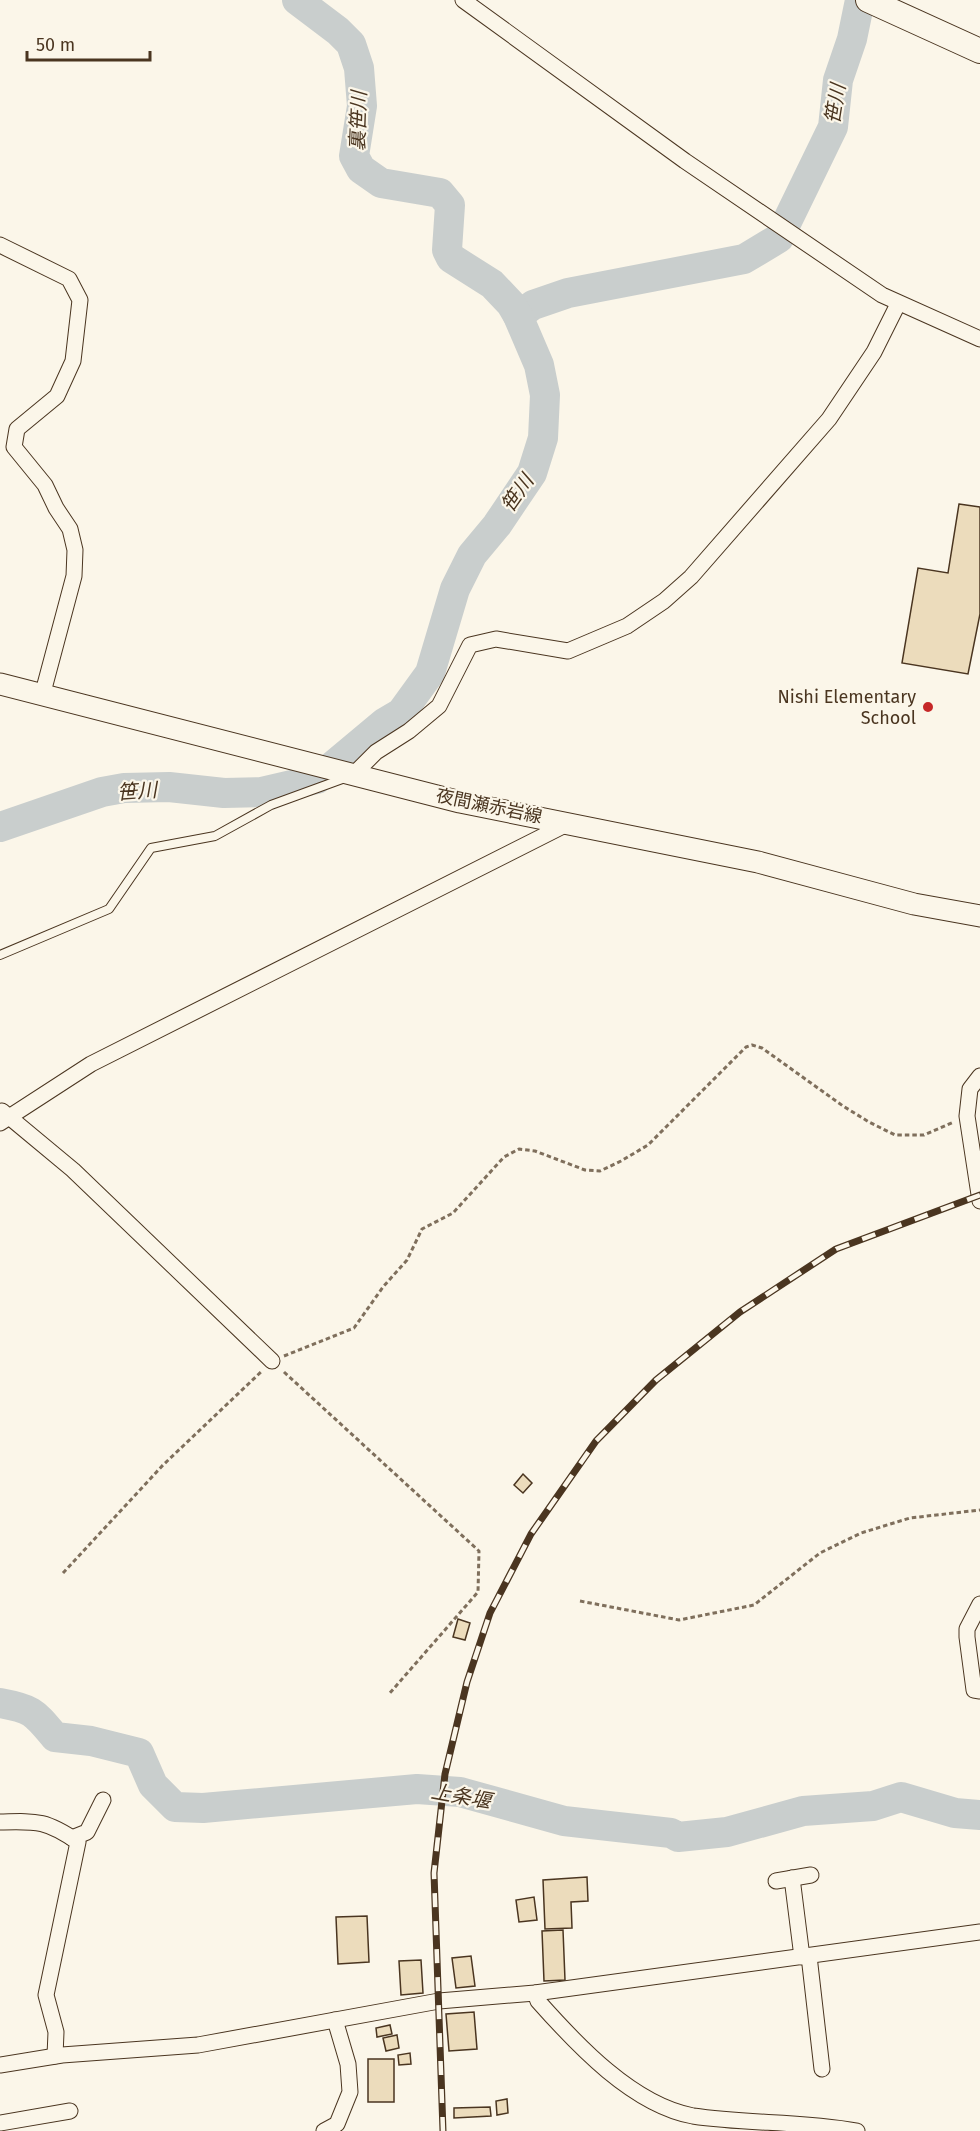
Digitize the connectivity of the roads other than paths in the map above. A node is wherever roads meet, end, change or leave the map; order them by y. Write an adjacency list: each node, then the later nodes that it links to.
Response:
1 (463, 0): 5 (street)
2 (874, 2): 3 (highway)
3 (980, 51)
4 (0, 245): 8 (street)
5 (898, 304): 6 (street); 9 (street)
6 (980, 339)
7 (0, 684): 8 (main road, 夜間瀬赤岩線)
8 (42, 696): 9 (main road, 夜間瀬赤岩線)
9 (348, 773): 10 (main road, 夜間瀬赤岩線); 12 (lane)
10 (569, 823): 11 (main road, 夜間瀬赤岩線); 14 (street)
11 (980, 916)
12 (0, 955)
13 (980, 1076): 15 (street)
14 (2, 1116): 16 (street)
15 (980, 1201)
16 (272, 1361)
17 (980, 1605): 18 (street)
18 (980, 1691)
19 (103, 1800): 21 (street)
20 (0, 1822): 21 (street)
21 (72, 1838): 29 (street)
22 (811, 1875): 23 (street)
23 (792, 1878): 24 (street); 26 (street)
24 (776, 1881)
25 (980, 1932): 26 (street)
26 (806, 1956): 27 (street); 31 (street)
27 (535, 1993): 28 (street); 35 (street)
28 (335, 2020): 29 (street); 34 (street)
29 (55, 2056): 30 (street)
30 (0, 2065)
31 (822, 2070)
32 (70, 2111): 33 (street)
33 (0, 2124)
34 (324, 2131)
35 (857, 2131)

